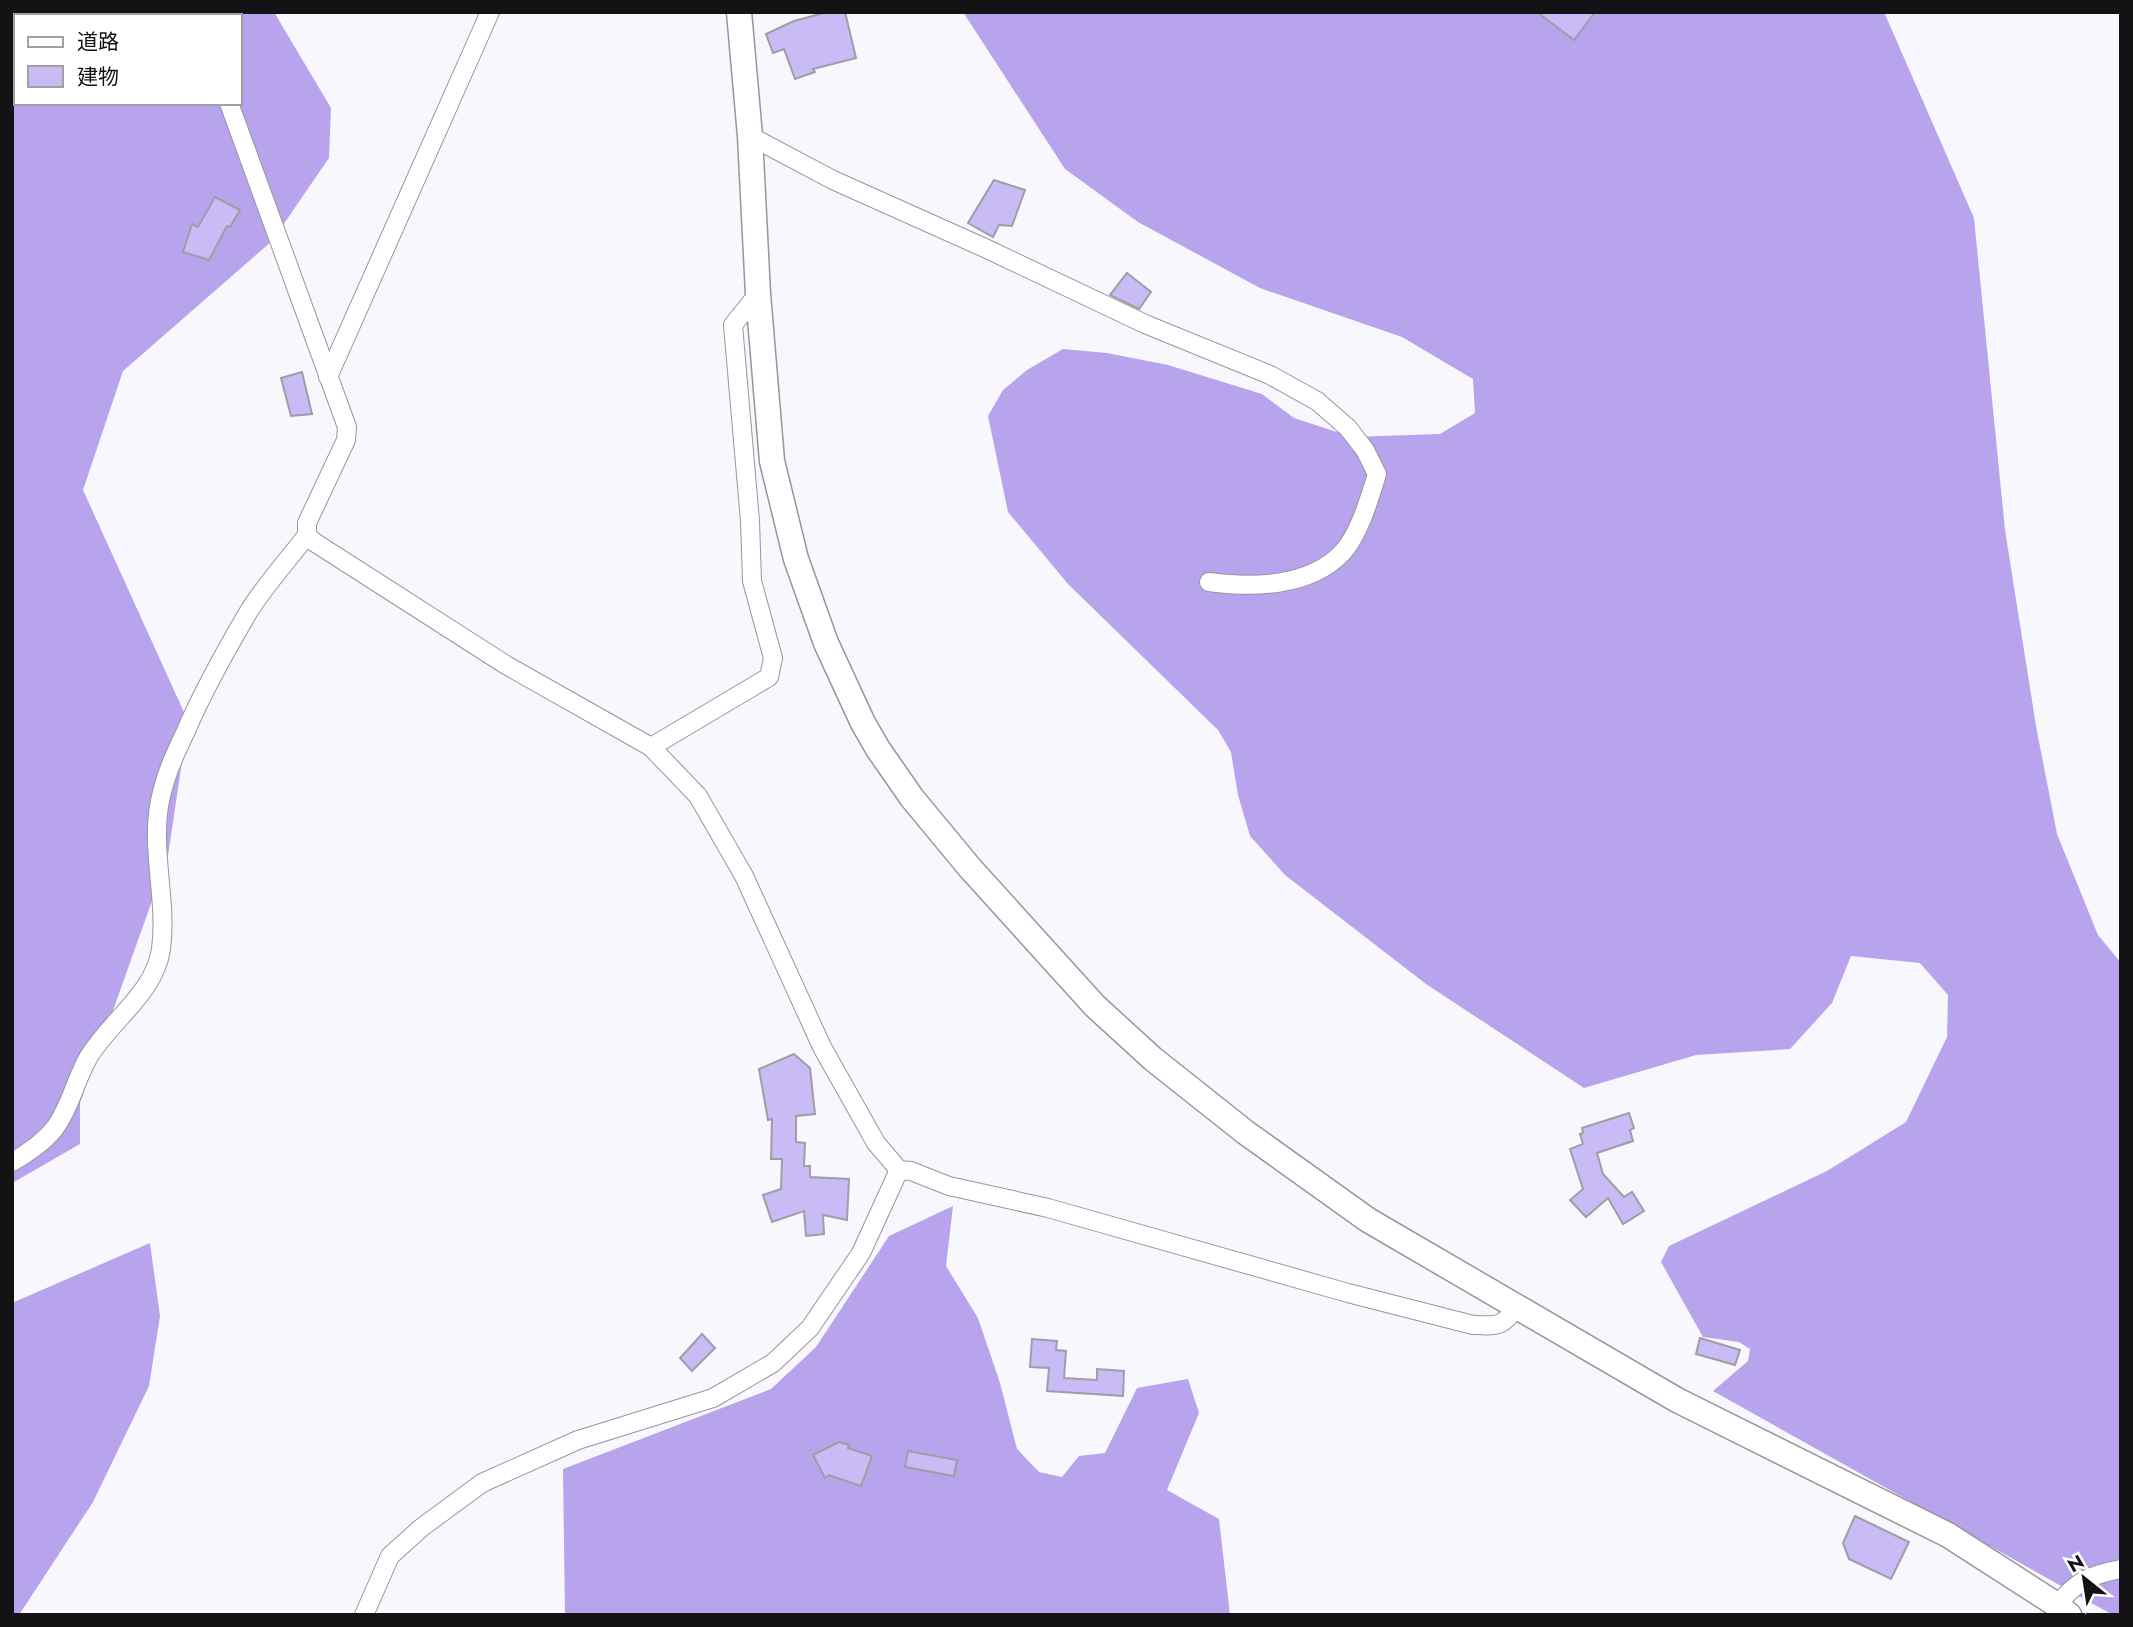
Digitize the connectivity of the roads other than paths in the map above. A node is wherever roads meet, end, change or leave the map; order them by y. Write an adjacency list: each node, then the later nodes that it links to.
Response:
1 (490, 12): 6 (street)
2 (739, 12): 4 (street)
3 (230, 105): 6 (street)
4 (750, 136): 5 (street); 8 (street)
5 (758, 294): 9 (street); 12 (street)
6 (328, 377): 7 (street)
7 (307, 535): 9 (street); 10 (street)
8 (1209, 582)
9 (651, 747): 11 (street)
10 (12, 1162)
11 (899, 1170): 12 (street); 15 (street)
12 (1518, 1305): 14 (street)
13 (2121, 1569): 14 (street)
14 (2063, 1610)
15 (364, 1615)

